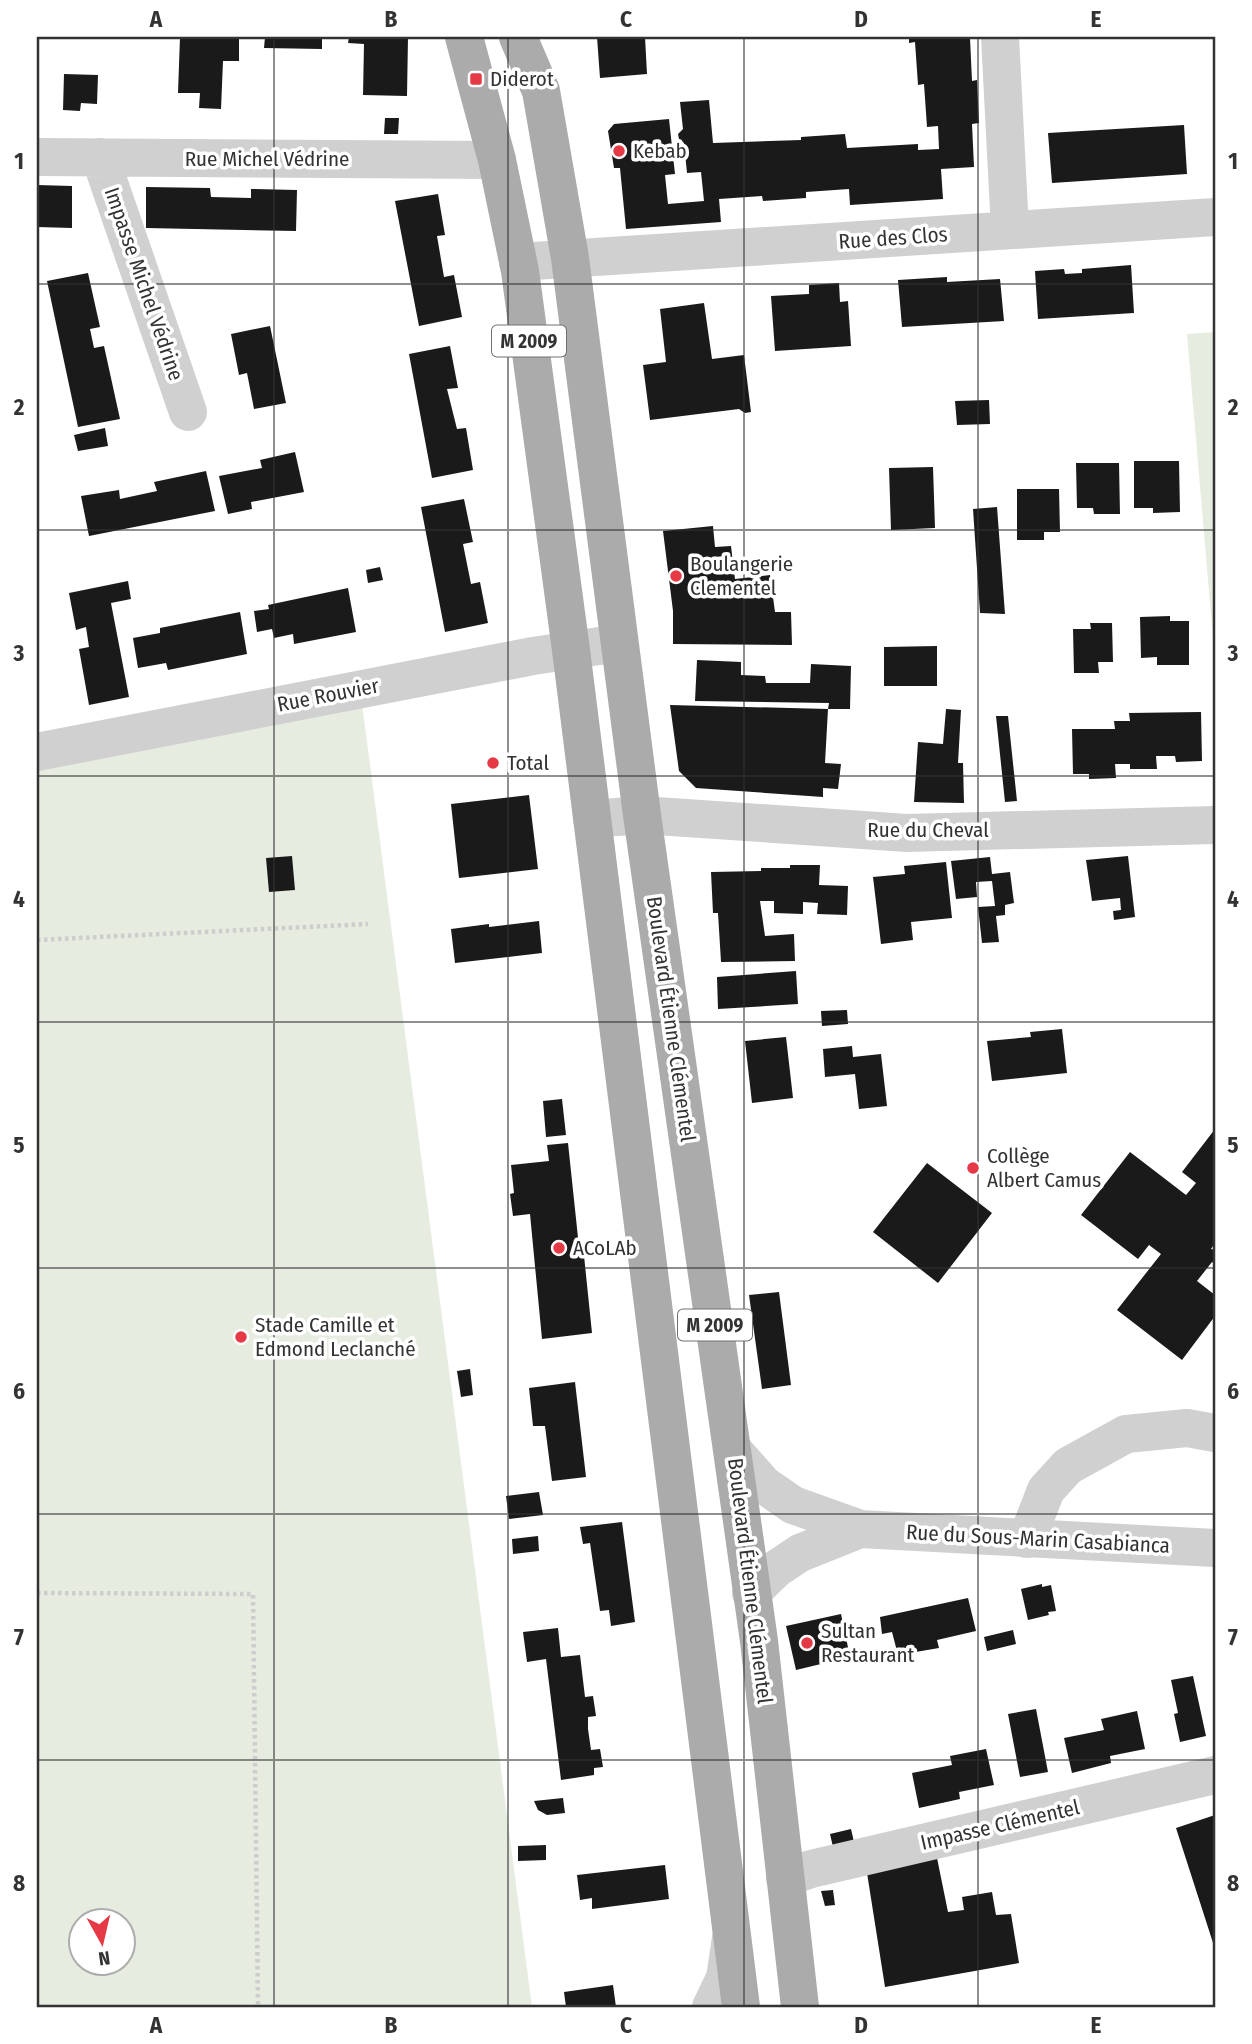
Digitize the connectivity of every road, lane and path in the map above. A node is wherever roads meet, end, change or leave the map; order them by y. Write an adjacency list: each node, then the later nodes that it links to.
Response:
1 (464, 37): 6 (main road, M 2009)
2 (518, 37): 9 (main road, Boulevard Étienne Clémentel / M 2009)
3 (1000, 37): 8 (street)
4 (37, 157): 5 (street, Rue Michel Védrine)
5 (100, 157): 6 (street, Rue Michel Védrine); 11 (street, Impasse Michel Védrine)
6 (497, 160): 10 (main road, M 2009)
7 (1215, 217): 8 (street, Rue des Clos)
8 (1010, 230): 9 (street, Rue des Clos)
9 (570, 258): 10 (street, Rue des Clos); 12 (main road, Boulevard Étienne Clémentel / M 2009)
10 (518, 262): 13 (main road, M 2009)
11 (188, 412)
12 (620, 643): 13 (street, Rue Rouvier); 15 (main road, Boulevard Étienne Clémentel / M 2009)
13 (571, 650): 14 (street, Rue Rouvier); 16 (main road, M 2009)
14 (37, 752)
15 (642, 815): 16 (street, Rue du Cheval); 17 (street, Rue du Cheval); 21 (main road, Boulevard Étienne Clémentel / M 2009)
16 (592, 819): 29 (main road, M 2009)
17 (1215, 825)
18 (368, 924): 19 (path)
19 (37, 940)
20 (1215, 1433): 23 (street)
21 (733, 1450): 22 (street, Rue du Sous-Marin Casabianca); 26 (main road, Boulevard Étienne Clémentel / M 2009)
22 (860, 1529): 23 (street, Rue du Sous-Marin Casabianca); 26 (street, Rue du Sous-Marin Casabianca)
23 (1027, 1539): 24 (street, Rue du Sous-Marin Casabianca)
24 (1215, 1548)
25 (37, 1593): 30 (path)
26 (751, 1593): 28 (main road, Boulevard Étienne Clémentel / M 2009)
27 (1215, 1775): 28 (street, Impasse Clémentel)
28 (785, 1878): 33 (main road, Boulevard Étienne Clémentel / M 2009)
29 (732, 1936): 31 (street); 32 (main road, M 2009)
30 (258, 2007)
31 (711, 2007)
32 (741, 2007)
33 (800, 2007)

